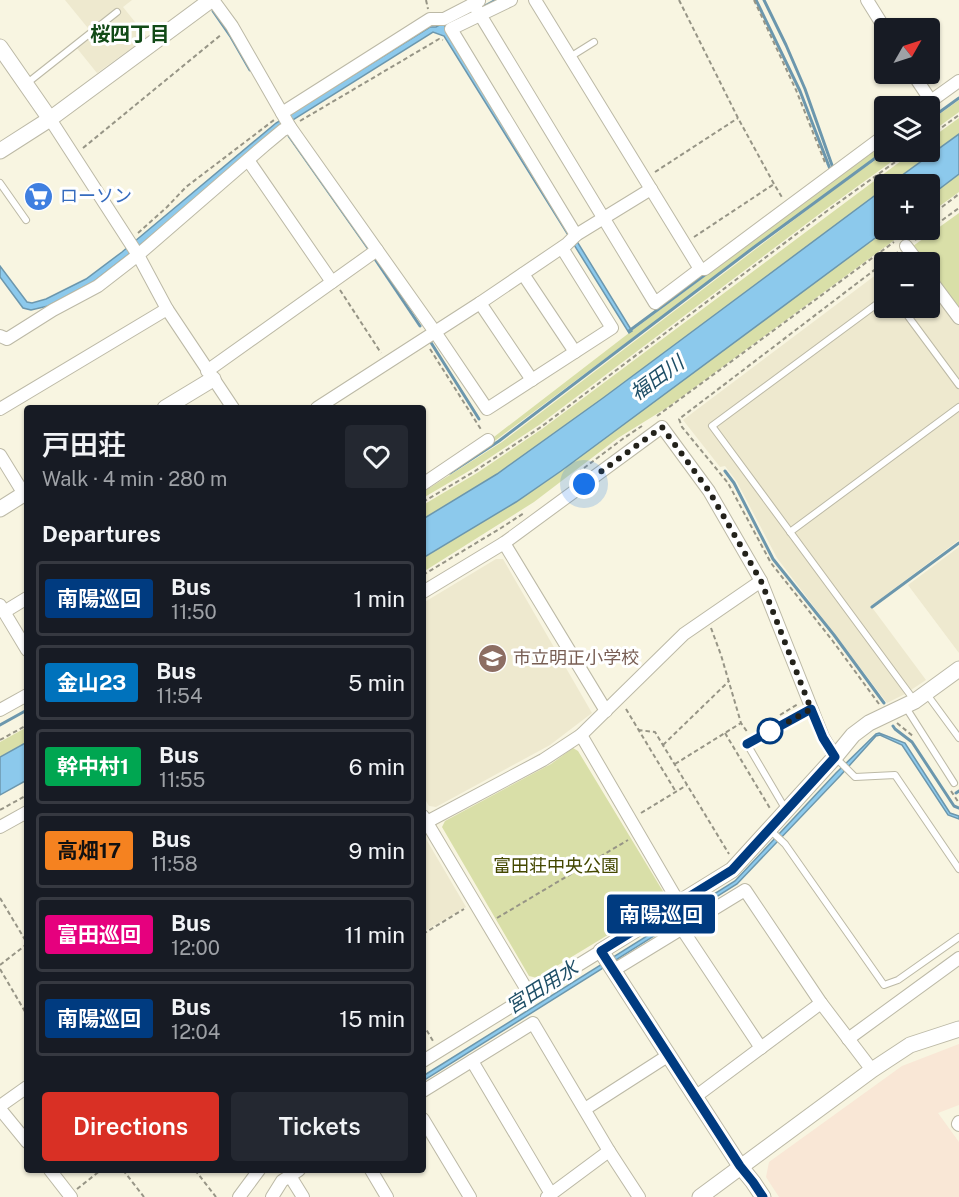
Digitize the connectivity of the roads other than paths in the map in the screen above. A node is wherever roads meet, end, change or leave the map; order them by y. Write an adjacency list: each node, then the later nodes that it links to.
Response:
1 (512, 0): 8 (street)
2 (535, 0): 13 (street)
3 (867, 0): 9 (street)
4 (207, 1): 17 (street); 18 (street)
5 (477, 2): 6 (street); 8 (street)
6 (455, 6): 10 (street)
7 (117, 12): 15 (lane)
8 (480, 15): 10 (street); 25 (street)
9 (878, 18)
10 (447, 30): 17 (street); 27 (street)
11 (594, 42): 13 (lane)
12 (0, 47): 15 (street)
13 (570, 57): 24 (street)
14 (959, 81): 16 (street)
15 (26, 84): 18 (street)
16 (938, 96)
17 (282, 114): 19 (street)
18 (50, 119): 21 (street); 31 (street)
19 (290, 127): 22 (street); 29 (street)
20 (874, 143): 32 (street)
21 (0, 151)
22 (248, 160): 31 (street); 34 (street)
23 (0, 183): 26 (lane)
24 (648, 184): 25 (street); 32 (street)
25 (604, 218): 27 (street); 32 (street)
26 (26, 220)
27 (570, 240): 33 (street); 43 (street)
28 (906, 246): 30 (street)
29 (376, 250): 34 (street); 41 (street)
30 (910, 252)
31 (138, 255): 38 (street); 42 (street)
32 (700, 269)
33 (523, 274): 36 (street); 43 (street)
34 (333, 281): 44 (street)
35 (940, 292): 40 (street)
36 (480, 303): 41 (street); 45 (street)
37 (874, 306): 58 (lane)
38 (167, 309): 44 (street); 51 (street)
39 (909, 318): 46 (lane)
40 (959, 318)
41 (435, 332): 45 (street); 49 (street)
42 (0, 336)
43 (575, 352): 45 (street)
44 (210, 375): 47 (street); 48 (street)
45 (532, 380)
46 (959, 386)
47 (169, 405)
48 (231, 405)
49 (322, 405)
50 (959, 408): 58 (lane)
51 (0, 409)
52 (488, 440): 54 (street)
53 (0, 455): 55 (street)
54 (426, 482)
55 (24, 490)
56 (24, 494): 57 (street)
57 (0, 509)
58 (790, 532): 67 (lane)
59 (504, 543): 60 (street); 61 (street); 70 (street)
60 (761, 581): 68 (street); 70 (street)
61 (426, 590)
62 (24, 599): 63 (street)
63 (2, 609): 64 (street)
64 (24, 645)
65 (959, 669): 67 (street)
66 (24, 697): 69 (street)
67 (915, 700): 72 (lane); 73 (street); 74 (lane)
68 (806, 706): 73 (street); 75 (lane)
69 (0, 710)
70 (606, 711): 71 (street)
71 (580, 735): 77 (street); 82 (street)
72 (959, 738)
73 (838, 760): 75 (street); 81 (lane)
74 (954, 783)
75 (780, 812): 80 (street)
76 (24, 814): 79 (street)
77 (426, 819)
78 (426, 823): 87 (street)
79 (0, 827)
80 (772, 832): 82 (street); 84 (lane)
81 (959, 869)
82 (679, 903): 86 (street)
83 (682, 929): 86 (street); 88 (street); 91 (street)
84 (959, 937)
85 (959, 958): 90 (street)
86 (608, 962): 87 (street); 92 (street)
87 (530, 995): 93 (street)
88 (821, 1003): 90 (street); 91 (street)
89 (959, 1029): 95 (street)
90 (848, 1039): 95 (street)
91 (760, 1048): 98 (street)
92 (669, 1055): 98 (street); 100 (street)
93 (426, 1059)
94 (472, 1061): 97 (street); 100 (street); 109 (street)
95 (872, 1070): 104 (street)
96 (24, 1089): 99 (street)
97 (426, 1089)
98 (695, 1097): 104 (street)
99 (0, 1107): 102 (street)
100 (585, 1109): 103 (street)
101 (426, 1124): 115 (street)
102 (24, 1138)
103 (609, 1151): 109 (street); 116 (street)
104 (740, 1166): 117 (street); 118 (street)
105 (52, 1173): 110 (street)
106 (257, 1173): 111 (street)
107 (294, 1173): 112 (street); 113 (street)
108 (373, 1173): 114 (street)
109 (549, 1195)
110 (70, 1196)
111 (239, 1197)
112 (272, 1197)
113 (303, 1197)
114 (387, 1197)
115 (470, 1197)
116 (639, 1197)
117 (700, 1197)
118 (763, 1197)

